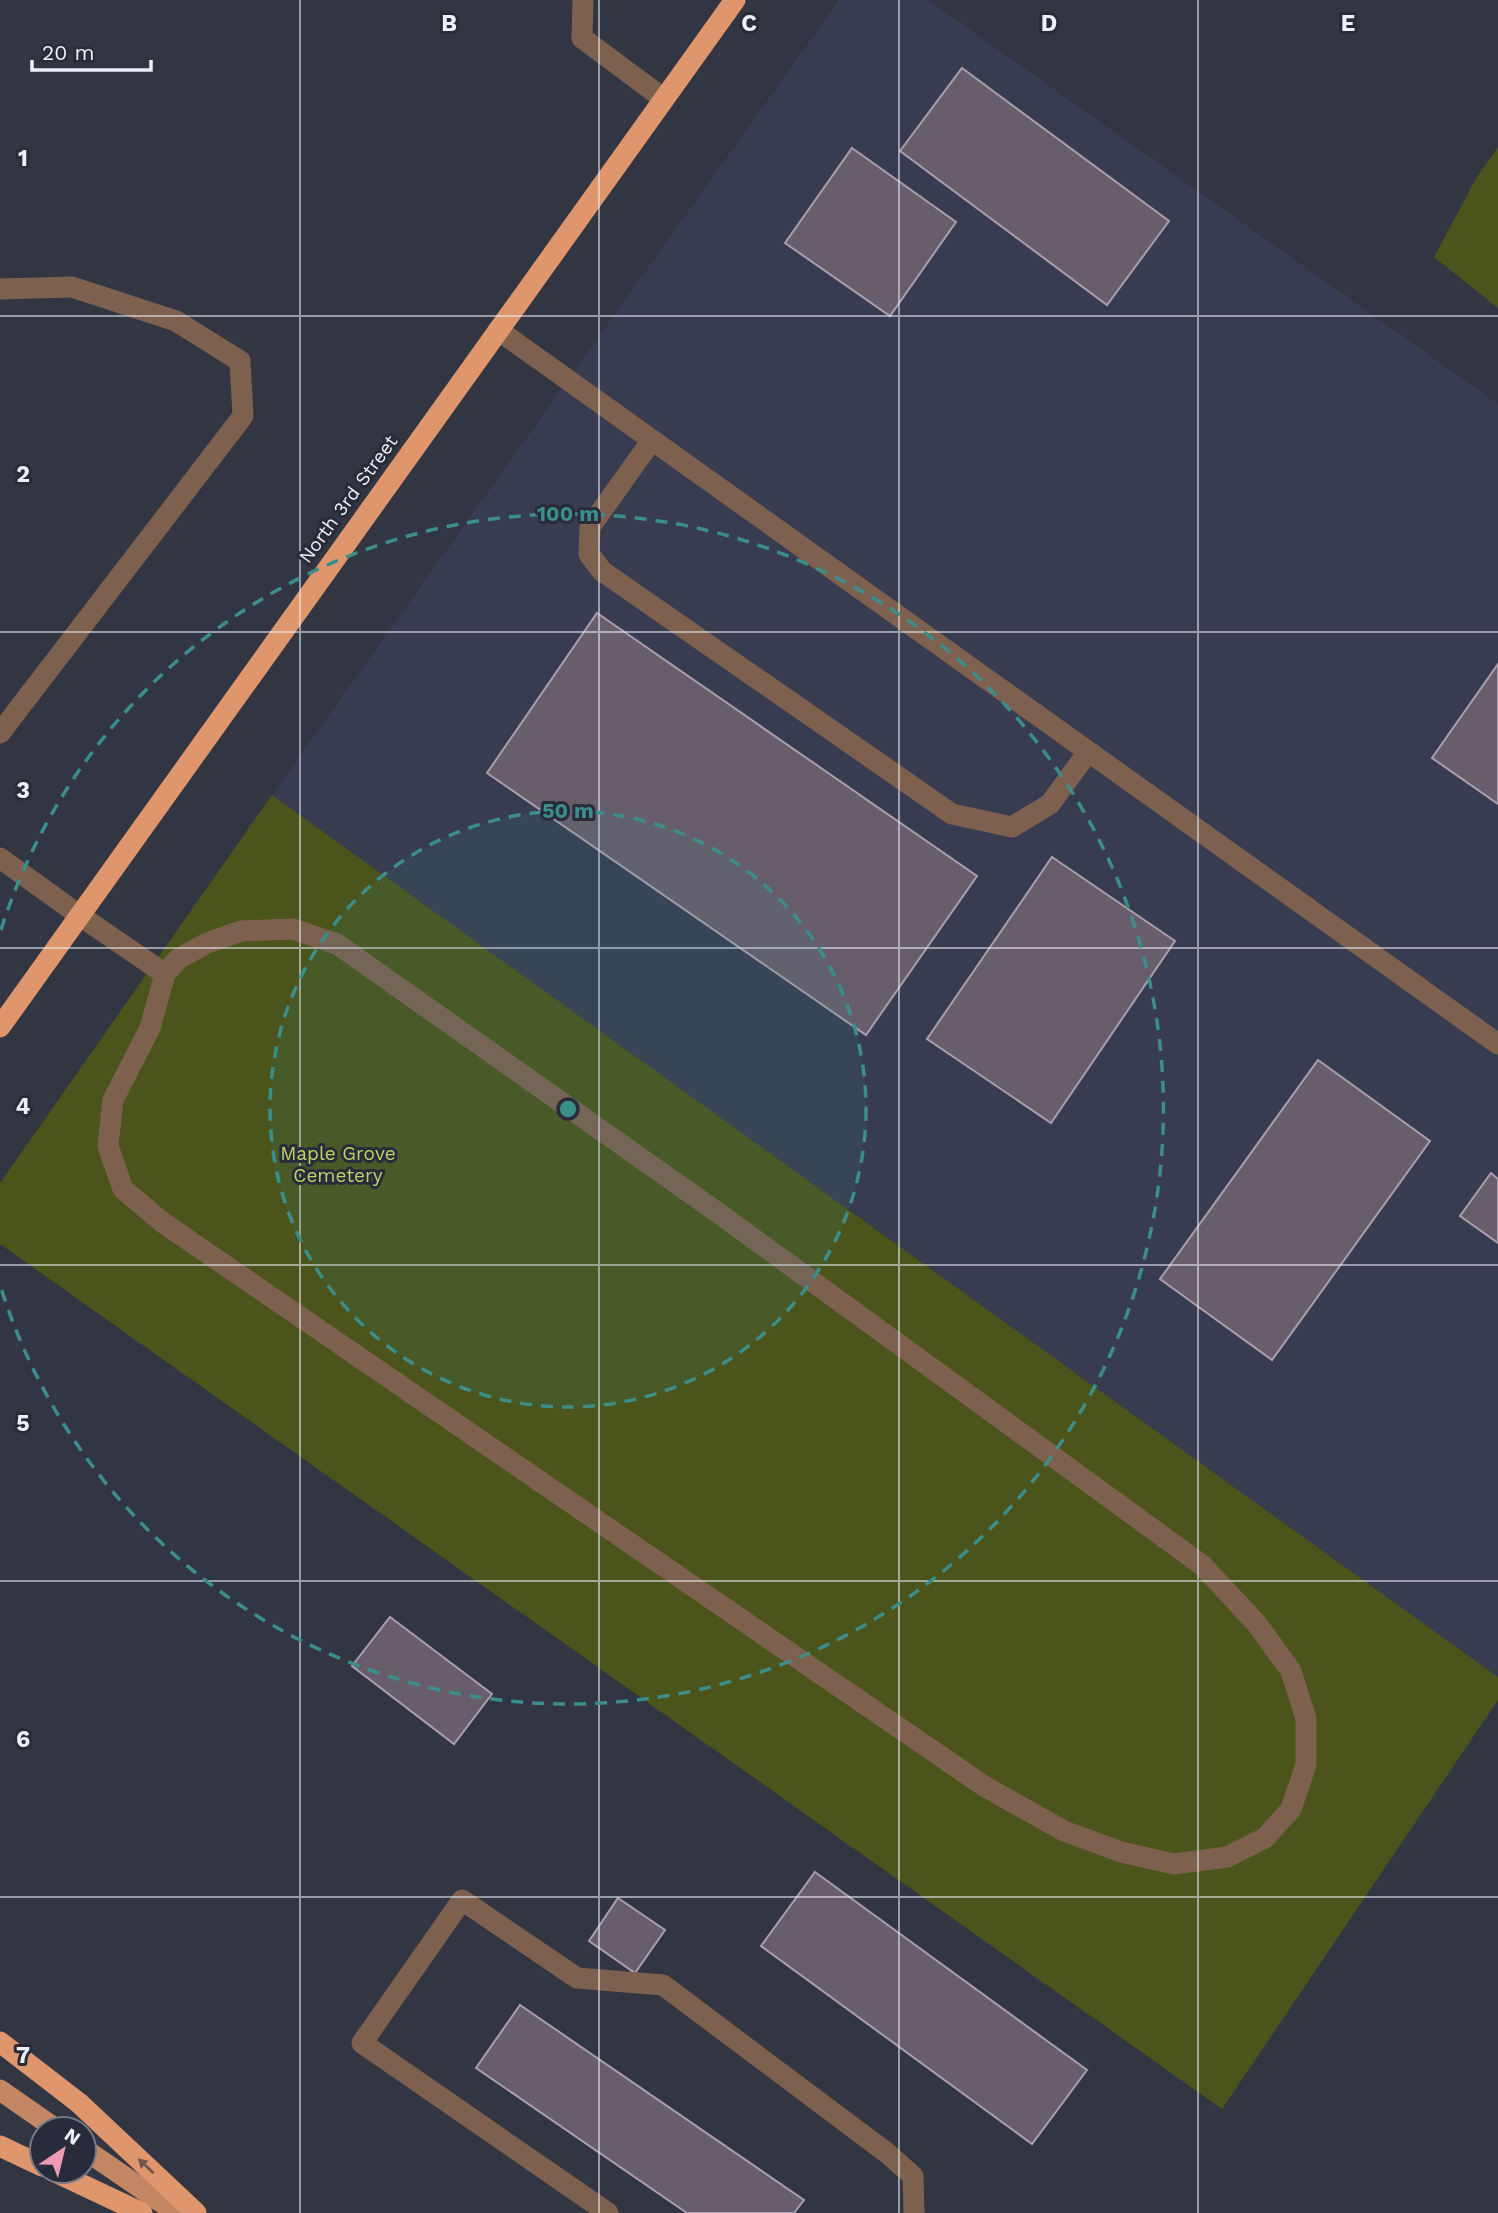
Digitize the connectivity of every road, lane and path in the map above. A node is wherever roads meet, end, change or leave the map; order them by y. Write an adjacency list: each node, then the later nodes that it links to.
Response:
1 (583, 0): 3 (street)
2 (735, 0): 3 (highway, North 3rd Street)
3 (664, 99): 5 (highway, North 3rd Street)
4 (0, 289): 7 (street)
5 (498, 330): 6 (street); 10 (highway, North 3rd Street)
6 (652, 440): 8 (street); 8 (street)
7 (0, 733)
8 (1088, 752): 13 (street)
9 (0, 858): 10 (street)
10 (79, 915): 11 (street); 12 (highway, North 3rd Street)
11 (165, 974): 11 (street)
12 (0, 1027)
13 (1498, 1044)
14 (0, 2042): 23 (highway, one-way to 14)
15 (0, 2090): 16 (main road)
16 (36, 2115)
17 (0, 2146): 18 (highway)
18 (28, 2159)
19 (98, 2159): 22 (main road)
20 (83, 2185): 21 (highway)
21 (142, 2213)
22 (177, 2213)
23 (196, 2213)
24 (608, 2213): 25 (street)
25 (914, 2213)

